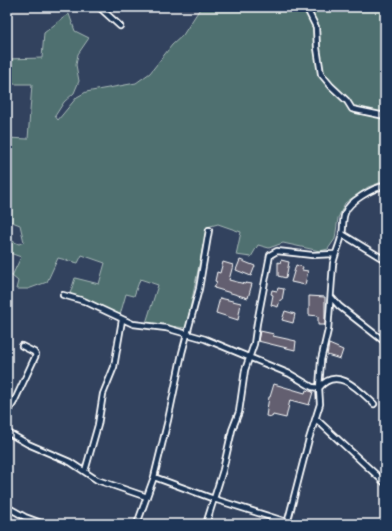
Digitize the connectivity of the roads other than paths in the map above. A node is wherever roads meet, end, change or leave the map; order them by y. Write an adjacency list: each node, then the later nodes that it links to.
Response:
1 (98, 7): 3 (street)
2 (306, 7): 4 (street)
3 (120, 26)
4 (385, 116)
5 (385, 186): 7 (street)
6 (209, 230): 15 (street)
7 (342, 234): 8 (street); 9 (street)
8 (334, 254): 11 (street); 18 (street)
9 (385, 260)
10 (63, 295): 14 (street)
11 (331, 297): 12 (street); 13 (street)
12 (339, 306): 13 (street); 16 (street)
13 (330, 309): 19 (street)
14 (122, 320): 15 (street); 24 (street)
15 (188, 334): 18 (street); 25 (street)
16 (385, 342)
17 (22, 346): 21 (street)
18 (250, 358): 19 (street); 28 (street)
19 (319, 388): 20 (street); 22 (street)
20 (374, 404)
21 (7, 413)
22 (316, 419): 26 (street); 30 (street)
23 (7, 432): 24 (street)
24 (85, 471): 27 (street)
25 (154, 477): 27 (street); 28 (street)
26 (385, 483)
27 (147, 497): 32 (street)
28 (214, 499): 30 (street); 33 (street)
29 (7, 507): 31 (street)
30 (287, 523)
31 (44, 524)
32 (137, 524)
33 (206, 524)

